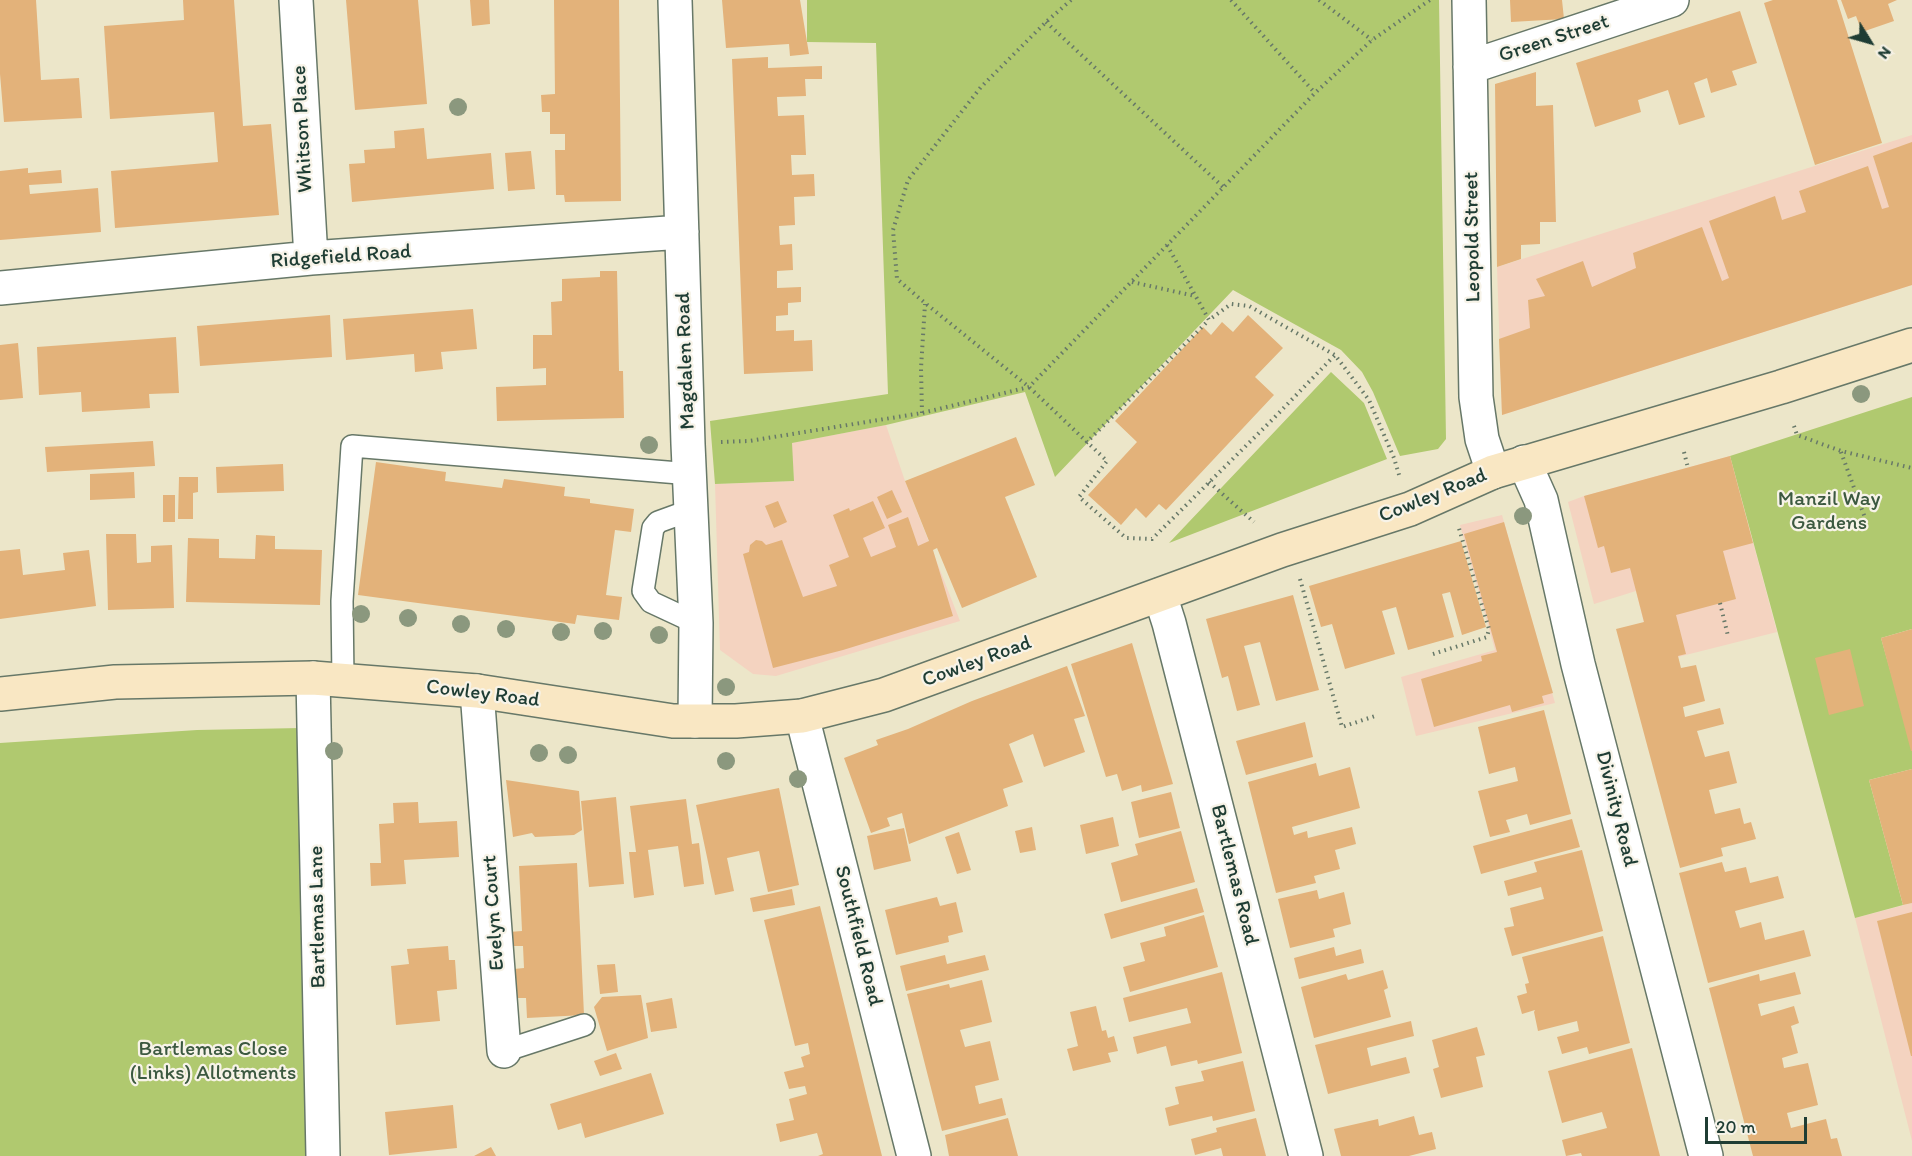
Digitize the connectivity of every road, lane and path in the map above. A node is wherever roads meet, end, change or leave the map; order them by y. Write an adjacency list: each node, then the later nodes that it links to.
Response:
1 (296, 0): 16 (street, Whitson Place)
2 (675, 0): 14 (street, Magdalen Road)
3 (1071, 0): 9 (path)
4 (1231, 0): 12 (path)
5 (1319, 0): 10 (path)
6 (1430, 0): 10 (path)
7 (1469, 0): 11 (street, Leopold Street)
8 (1672, 0): 11 (street, Green Street)
9 (1046, 22): 13 (path); 20 (path)
10 (1372, 40): 12 (path)
11 (1470, 67): 34 (street, Leopold Street)
12 (1315, 93): 13 (path)
13 (1223, 187): 15 (path)
14 (682, 232): 16 (street, Ridgefield Road); 30 (street, Magdalen Road)
15 (1167, 245): 17 (path); 19 (path)
16 (310, 258): 18 (street, Ridgefield Road)
17 (1131, 282): 19 (path); 24 (path)
18 (0, 288)
19 (1195, 296): 21 (path)
20 (925, 303): 24 (path); 25 (path)
21 (1209, 320): 23 (path); 27 (path)
22 (1912, 345): 31 (main road, Cowley Road)
23 (1335, 355): 35 (path); 36 (path)
24 (1029, 387): 25 (path); 27 (path)
25 (921, 412): 30 (path)
26 (1794, 426): 28 (path)
27 (1086, 443): 35 (path)
28 (1841, 451): 33 (path); 39 (path)
29 (1684, 452): 32 (path)
30 (690, 459): 37 (street, Magdalen Road); 47 (lane)
31 (1524, 462): 34 (main road, Cowley Road); 58 (street, Divinity Road)
32 (1688, 468)
33 (1912, 468)
34 (1494, 472): 36 (main road, Cowley Road)
35 (1209, 482): 40 (path)
36 (1410, 509): 42 (main road, Cowley Road)
37 (691, 510): 44 (street, Magdalen Road); 44 (lane)
38 (1456, 518): 46 (path)
39 (1864, 518)
40 (1254, 522)
41 (1297, 569): 51 (path)
42 (1160, 595): 50 (main road, Cowley Road); 57 (street, Bartlemas Road)
43 (1720, 603): 45 (path)
44 (696, 623): 52 (street, Magdalen Road)
45 (1728, 636)
46 (1433, 654)
47 (328, 679): 48 (main road, Cowley Road); 49 (main road, Cowley Road); 55 (street, Bartlemas Lane)
48 (477, 691): 52 (main road, Cowley Road); 54 (street, Evelyn Court)
49 (0, 693)
50 (802, 716): 52 (main road, Cowley Road); 56 (street, Southfield Road)
51 (1375, 716)
52 (695, 721)
53 (584, 1024): 54 (lane, Evelyn Court)
54 (504, 1051)
55 (323, 1156)
56 (914, 1156)
57 (1306, 1156)
58 (1706, 1156)

